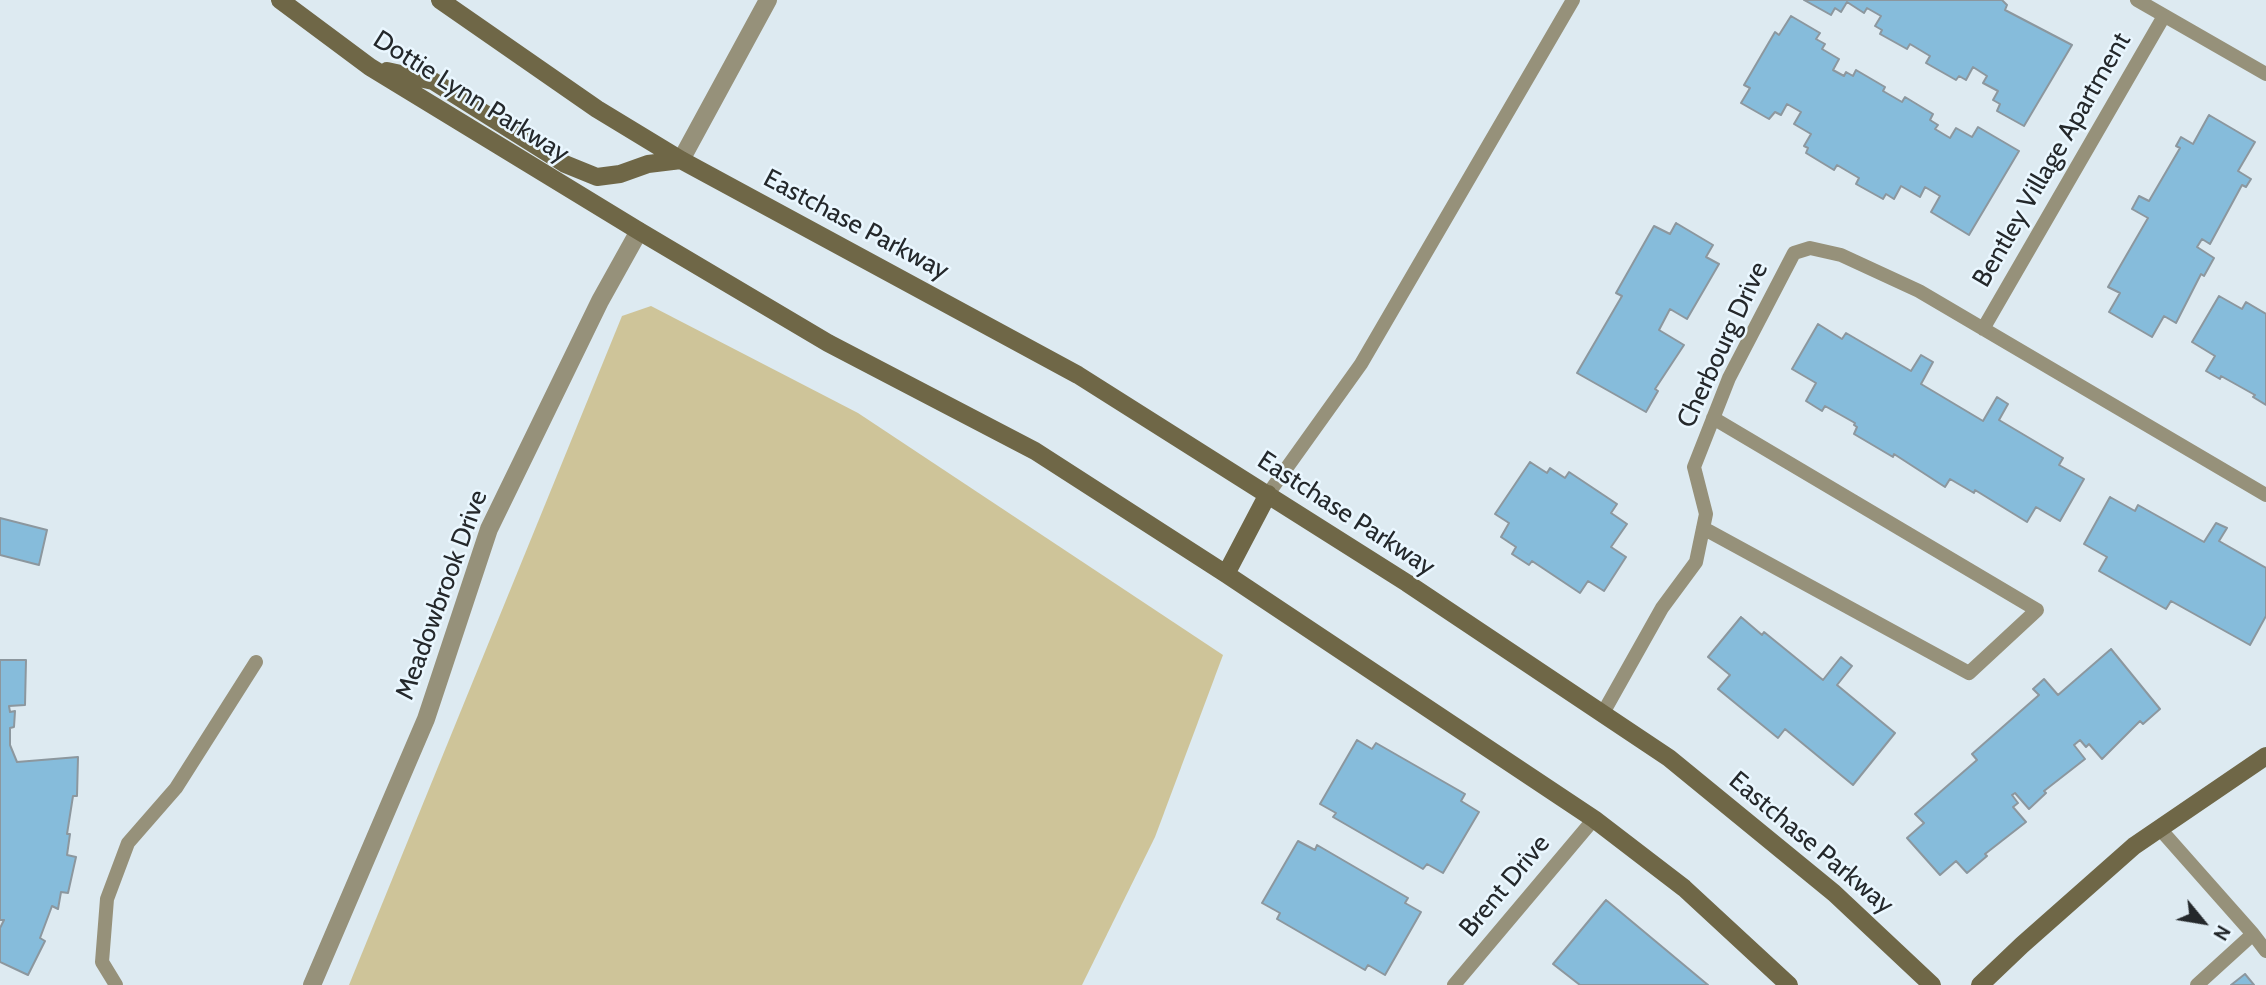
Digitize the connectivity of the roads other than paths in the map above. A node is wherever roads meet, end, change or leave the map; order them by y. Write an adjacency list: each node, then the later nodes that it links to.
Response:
1 (280, 0): 7 (main road, Dottie Lynn Parkway)
2 (440, 0): 9 (main road)
3 (768, 0): 9 (street)
4 (1573, 0): 13 (lane)
5 (2137, 0): 6 (lane)
6 (2164, 16): 8 (lane); 11 (lane, Bentley Village Apartment)
7 (370, 67): 9 (main road); 10 (main road, Dottie Lynn Parkway)
8 (2266, 74)
9 (681, 160): 13 (main road, Eastchase Parkway)
10 (639, 231): 16 (main road); 26 (street, Meadowbrook Drive)
11 (1983, 329): 12 (lane, Cherbourg Drive); 14 (lane, Cherbourg Drive)
12 (1713, 418): 15 (lane, Cherbourg Drive); 15 (lane)
13 (1268, 494): 16 (main road); 18 (main road, Eastchase Parkway)
14 (2266, 495)
15 (1703, 528): 18 (lane, Cherbourg Drive)
16 (1226, 574): 20 (main road)
17 (256, 662): 25 (lane)
18 (1603, 713): 28 (main road, Eastchase Parkway)
19 (2266, 756): 21 (main road)
20 (1594, 820): 24 (lane, Brent Drive); 27 (main road)
21 (2160, 829): 22 (lane); 29 (main road)
22 (2253, 934): 23 (lane); 30 (lane)
23 (2266, 951)
24 (1463, 983)
25 (116, 985)
26 (312, 985)
27 (1789, 985)
28 (1933, 985)
29 (1980, 985)
30 (2197, 985)

